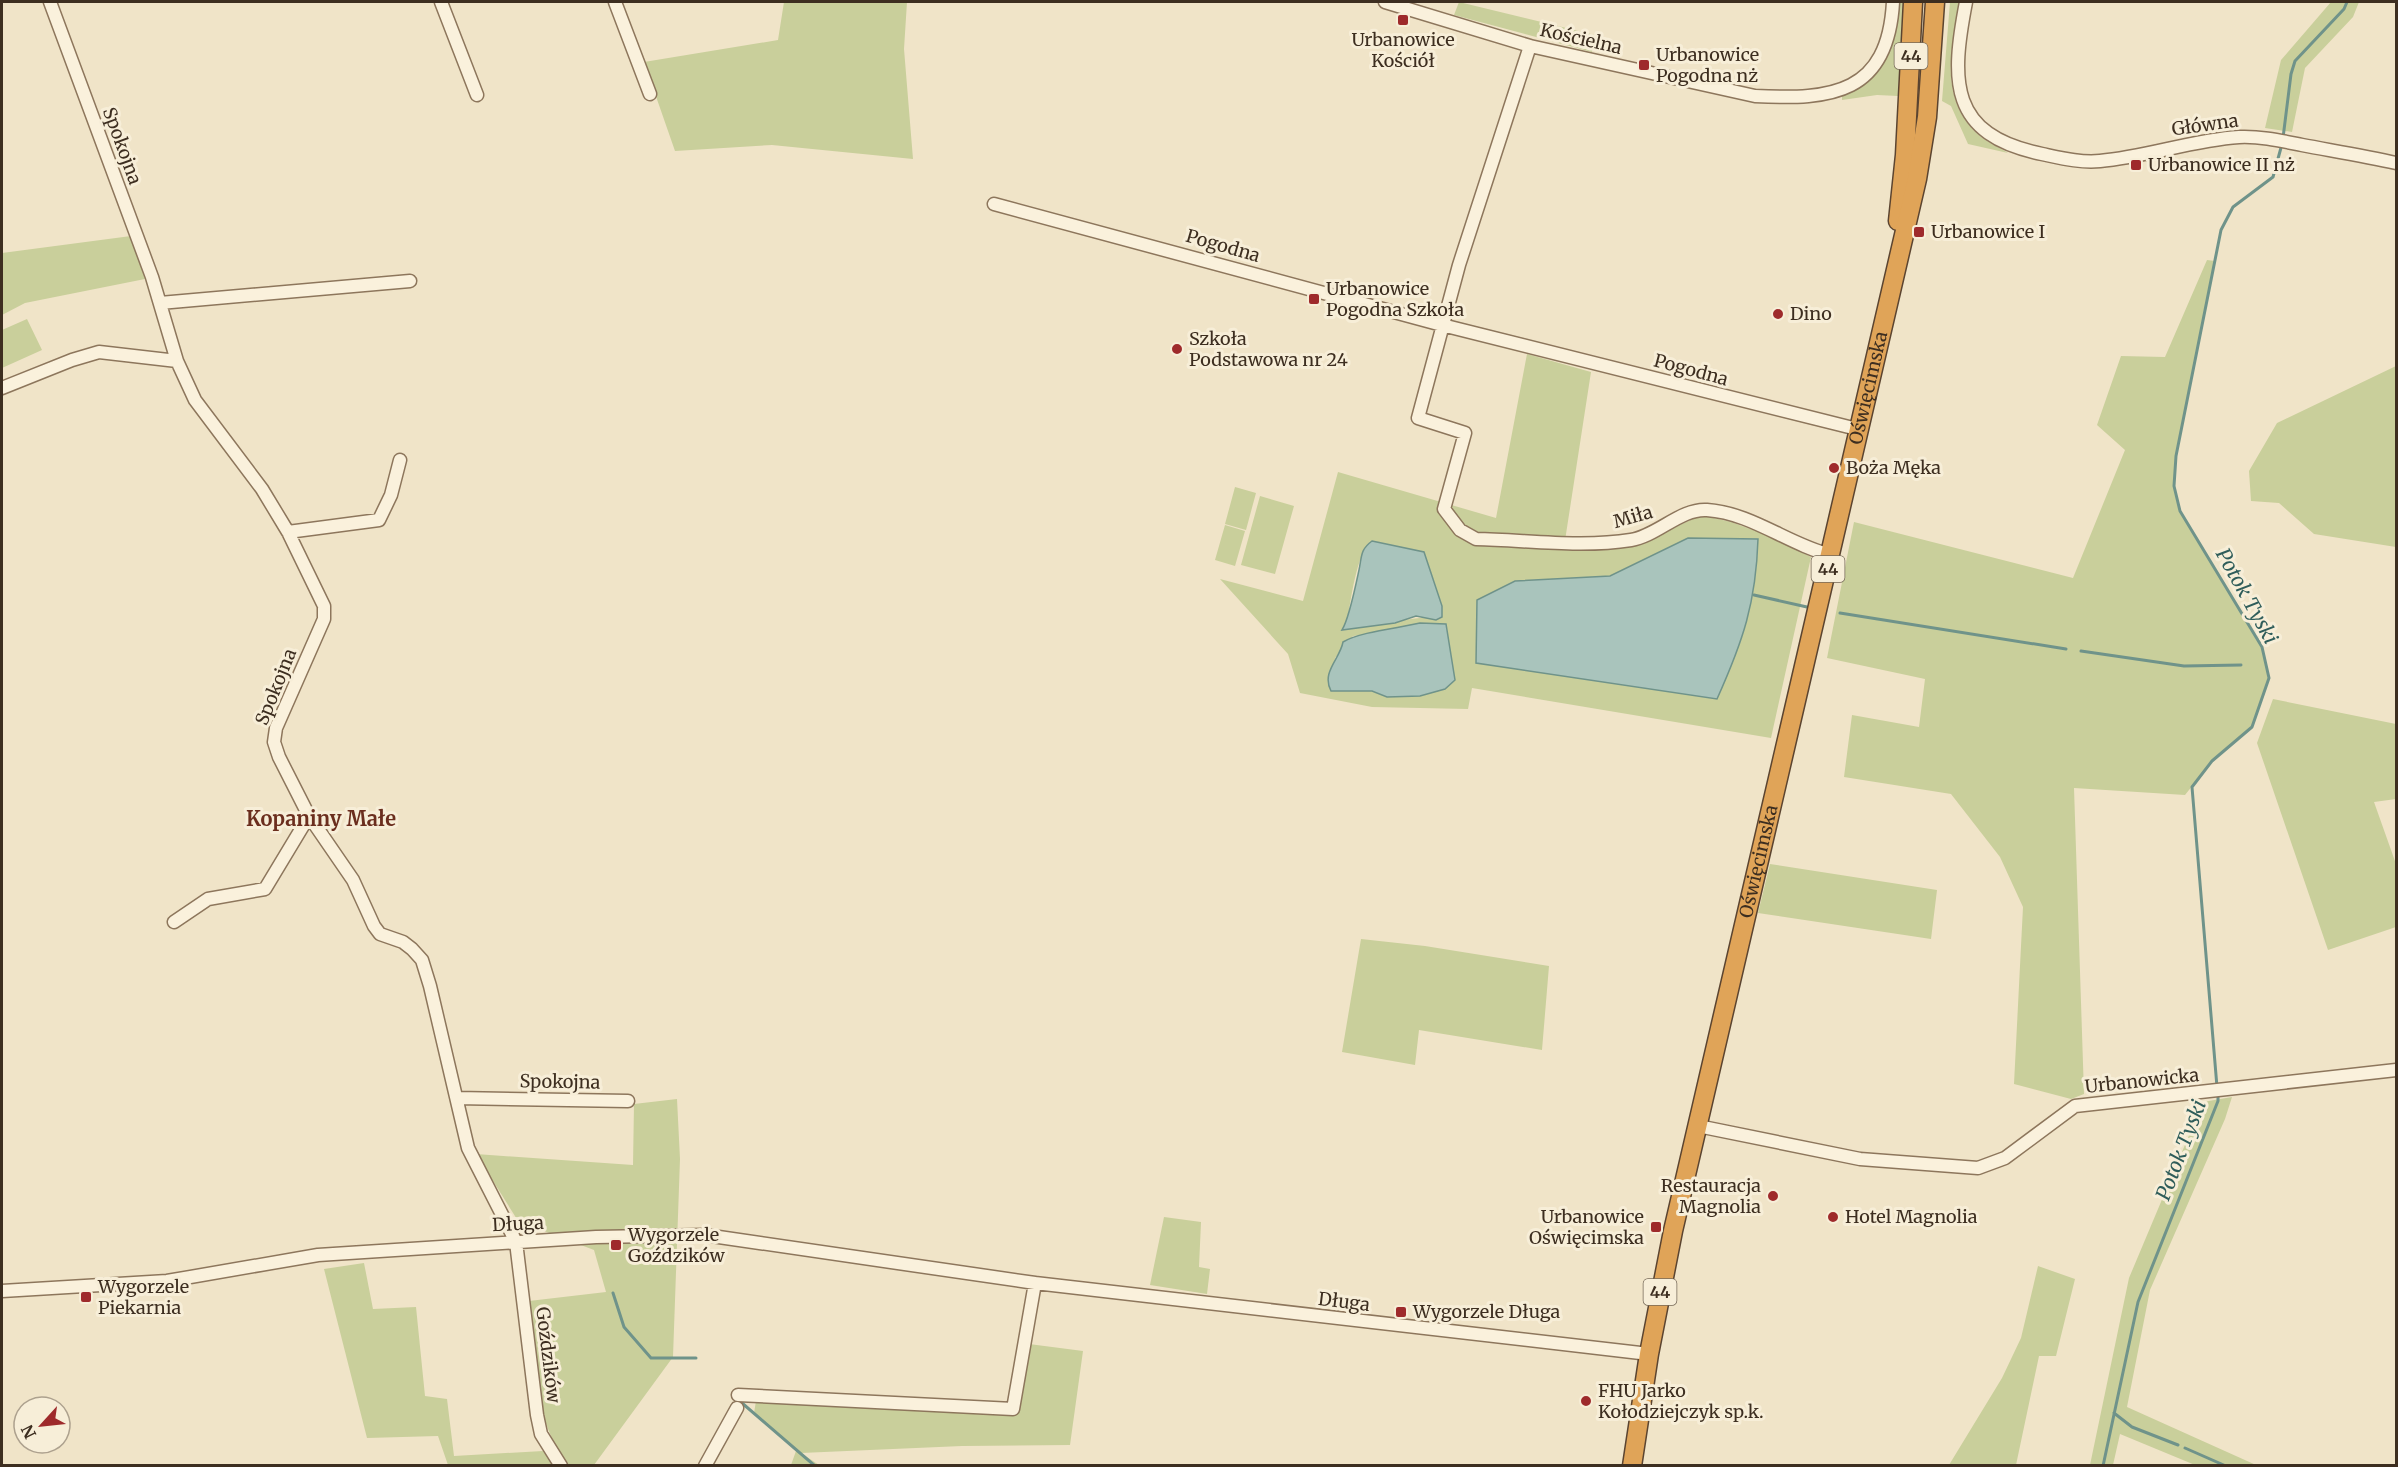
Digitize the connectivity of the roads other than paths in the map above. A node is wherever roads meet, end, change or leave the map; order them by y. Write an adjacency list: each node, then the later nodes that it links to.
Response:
1 (50, 2): 16 (street, Spokojna)
2 (441, 2): 11 (street)
3 (615, 2): 10 (street)
4 (1385, 2): 9 (street, Kościelna)
5 (1893, 2): 9 (street, Kościelna)
6 (1913, 2): 14 (highway, Oświęcimska / 44)
7 (1935, 2): 14 (highway, Oświęcimska / 44)
8 (1966, 2): 12 (street, Główna)
9 (1530, 46): 17 (street)
10 (650, 94)
11 (477, 95)
12 (2397, 163)
13 (994, 204): 17 (street, Pogodna)
14 (1897, 258): 20 (highway, Oświęcimska / 44)
15 (410, 281): 16 (street)
16 (160, 303): 18 (street, Spokojna)
17 (1442, 325): 20 (street, Pogodna); 23 (street, Miła)
18 (177, 362): 19 (street); 22 (street, Spokojna)
19 (2, 388)
20 (1861, 430): 23 (highway, Oświęcimska / 44)
21 (400, 460): 22 (street)
22 (288, 532): 24 (street, Spokojna)
23 (1831, 555): 29 (highway, Oświęcimska / 44)
24 (309, 816): 25 (street); 27 (street, Spokojna)
25 (174, 922)
26 (2397, 1070): 29 (street, Urbanowicka)
27 (456, 1098): 28 (street, Spokojna); 30 (street, Spokojna)
28 (628, 1101)
29 (1698, 1126): 33 (highway, Oświęcimska / 44)
30 (516, 1242): 31 (street, Długa); 32 (street, Długa); 36 (street, Goździków)
31 (1035, 1283): 33 (street, Długa); 34 (street)
32 (2, 1291)
33 (1649, 1354): 38 (highway, Oświęcimska / 44)
34 (738, 1395)
35 (737, 1408): 37 (street)
36 (561, 1466)
37 (705, 1466)
38 (1632, 1466)

